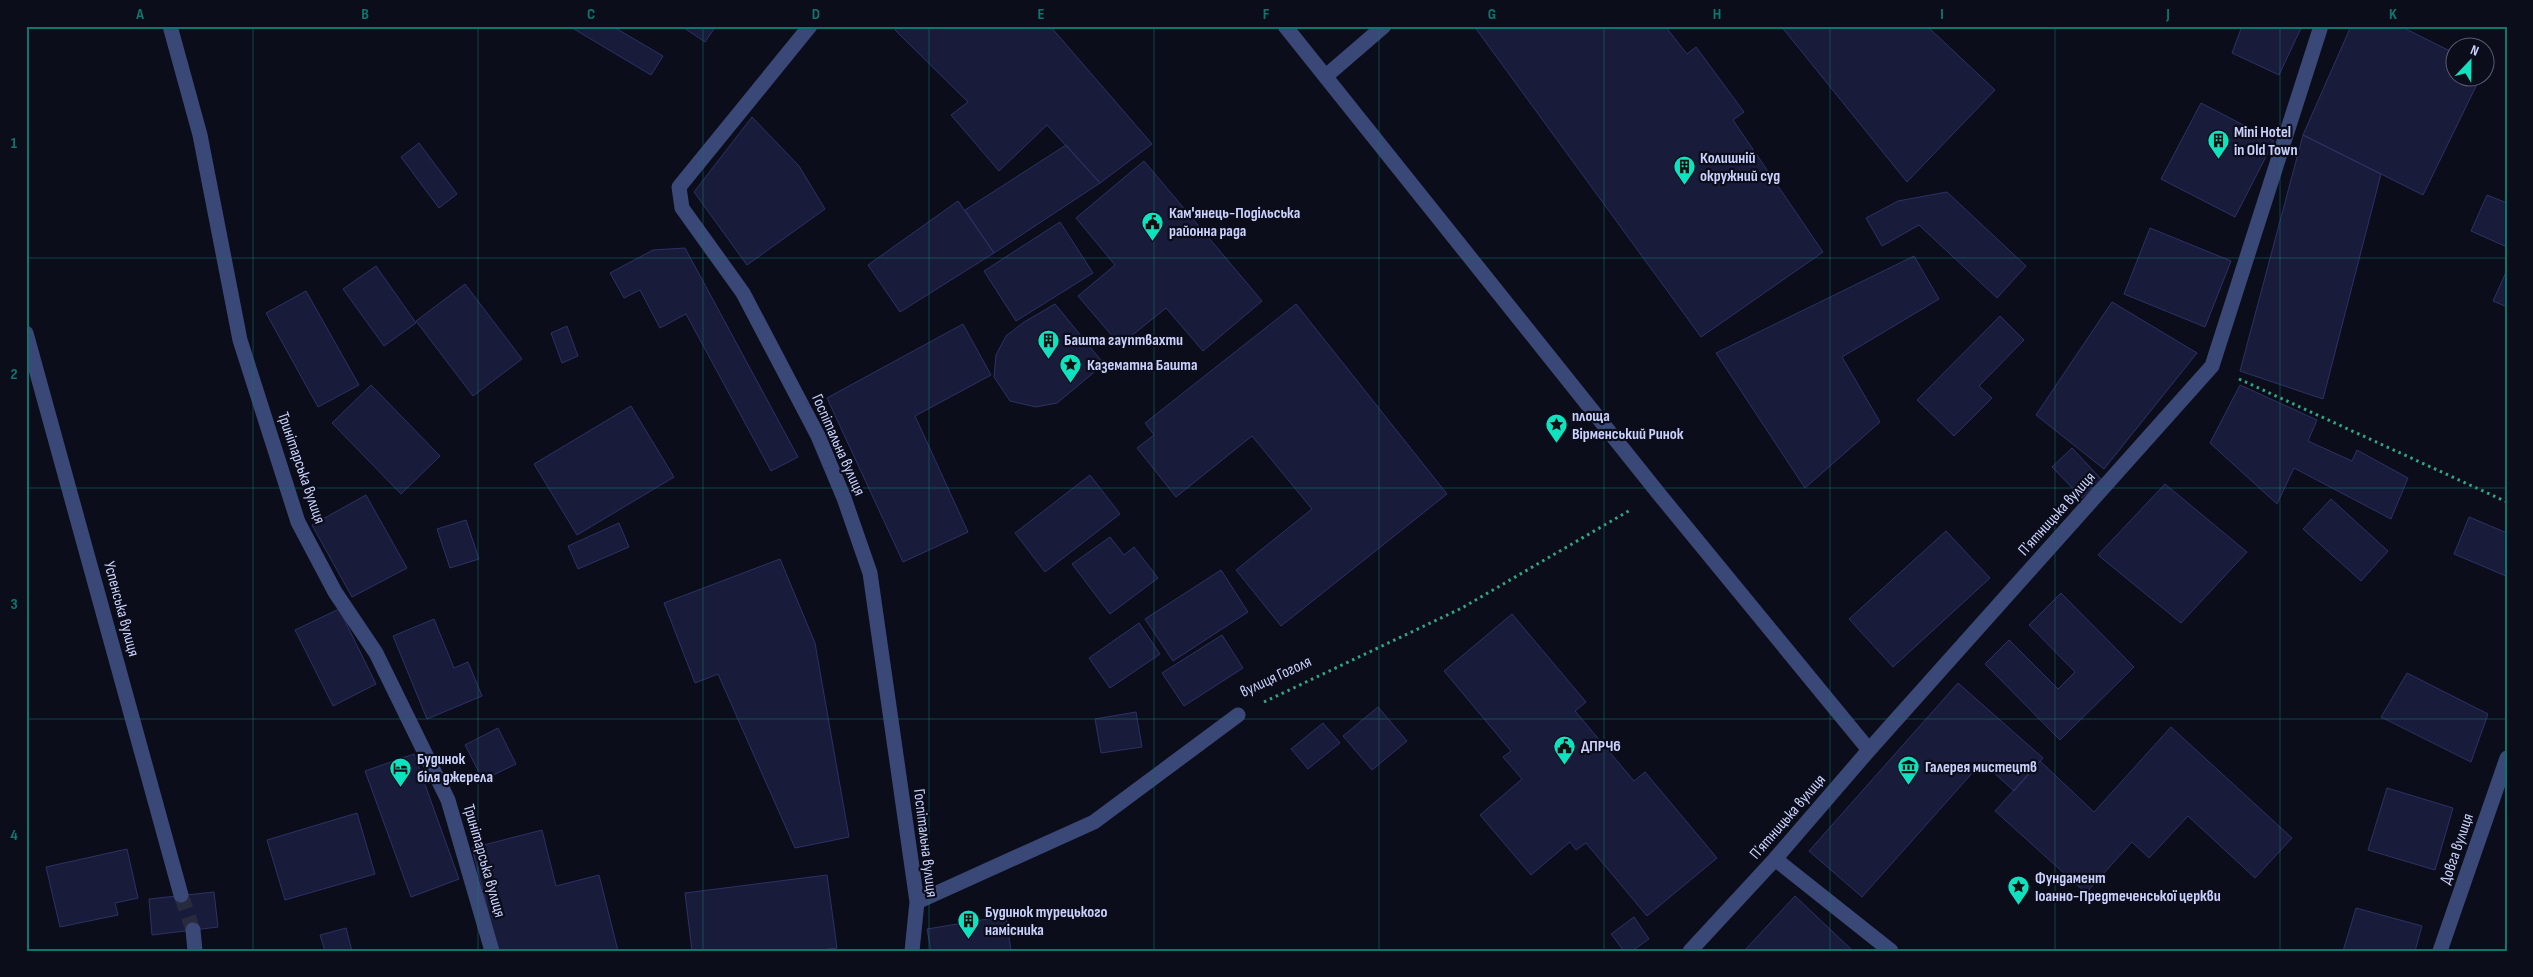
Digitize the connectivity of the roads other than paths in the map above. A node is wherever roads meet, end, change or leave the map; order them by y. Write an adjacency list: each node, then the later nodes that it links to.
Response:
1 (170, 26): 16 (street, Тринітарська вулиця)
2 (810, 26): 13 (street, Госпітальна вулиця)
3 (1284, 26): 6 (street)
4 (1384, 26): 6 (street)
5 (2321, 26): 9 (street, Пʼятницька вулиця)
6 (1326, 76): 9 (street)
7 (26, 333): 12 (street, Успенська вулиця)
8 (1238, 715): 13 (street, вулиця Гоголя)
9 (1869, 750): 11 (street, Пʼятницька вулиця)
10 (2507, 758): 20 (street, Довга вулиця)
11 (1776, 859): 18 (street, Пʼятницька вулиця); 19 (street)
12 (181, 896)
13 (917, 902): 17 (street, Госпітальна вулиця)
14 (194, 930): 15 (street)
15 (195, 951)
16 (492, 951)
17 (912, 951)
18 (1690, 951)
19 (1891, 951)
20 (2440, 951)

